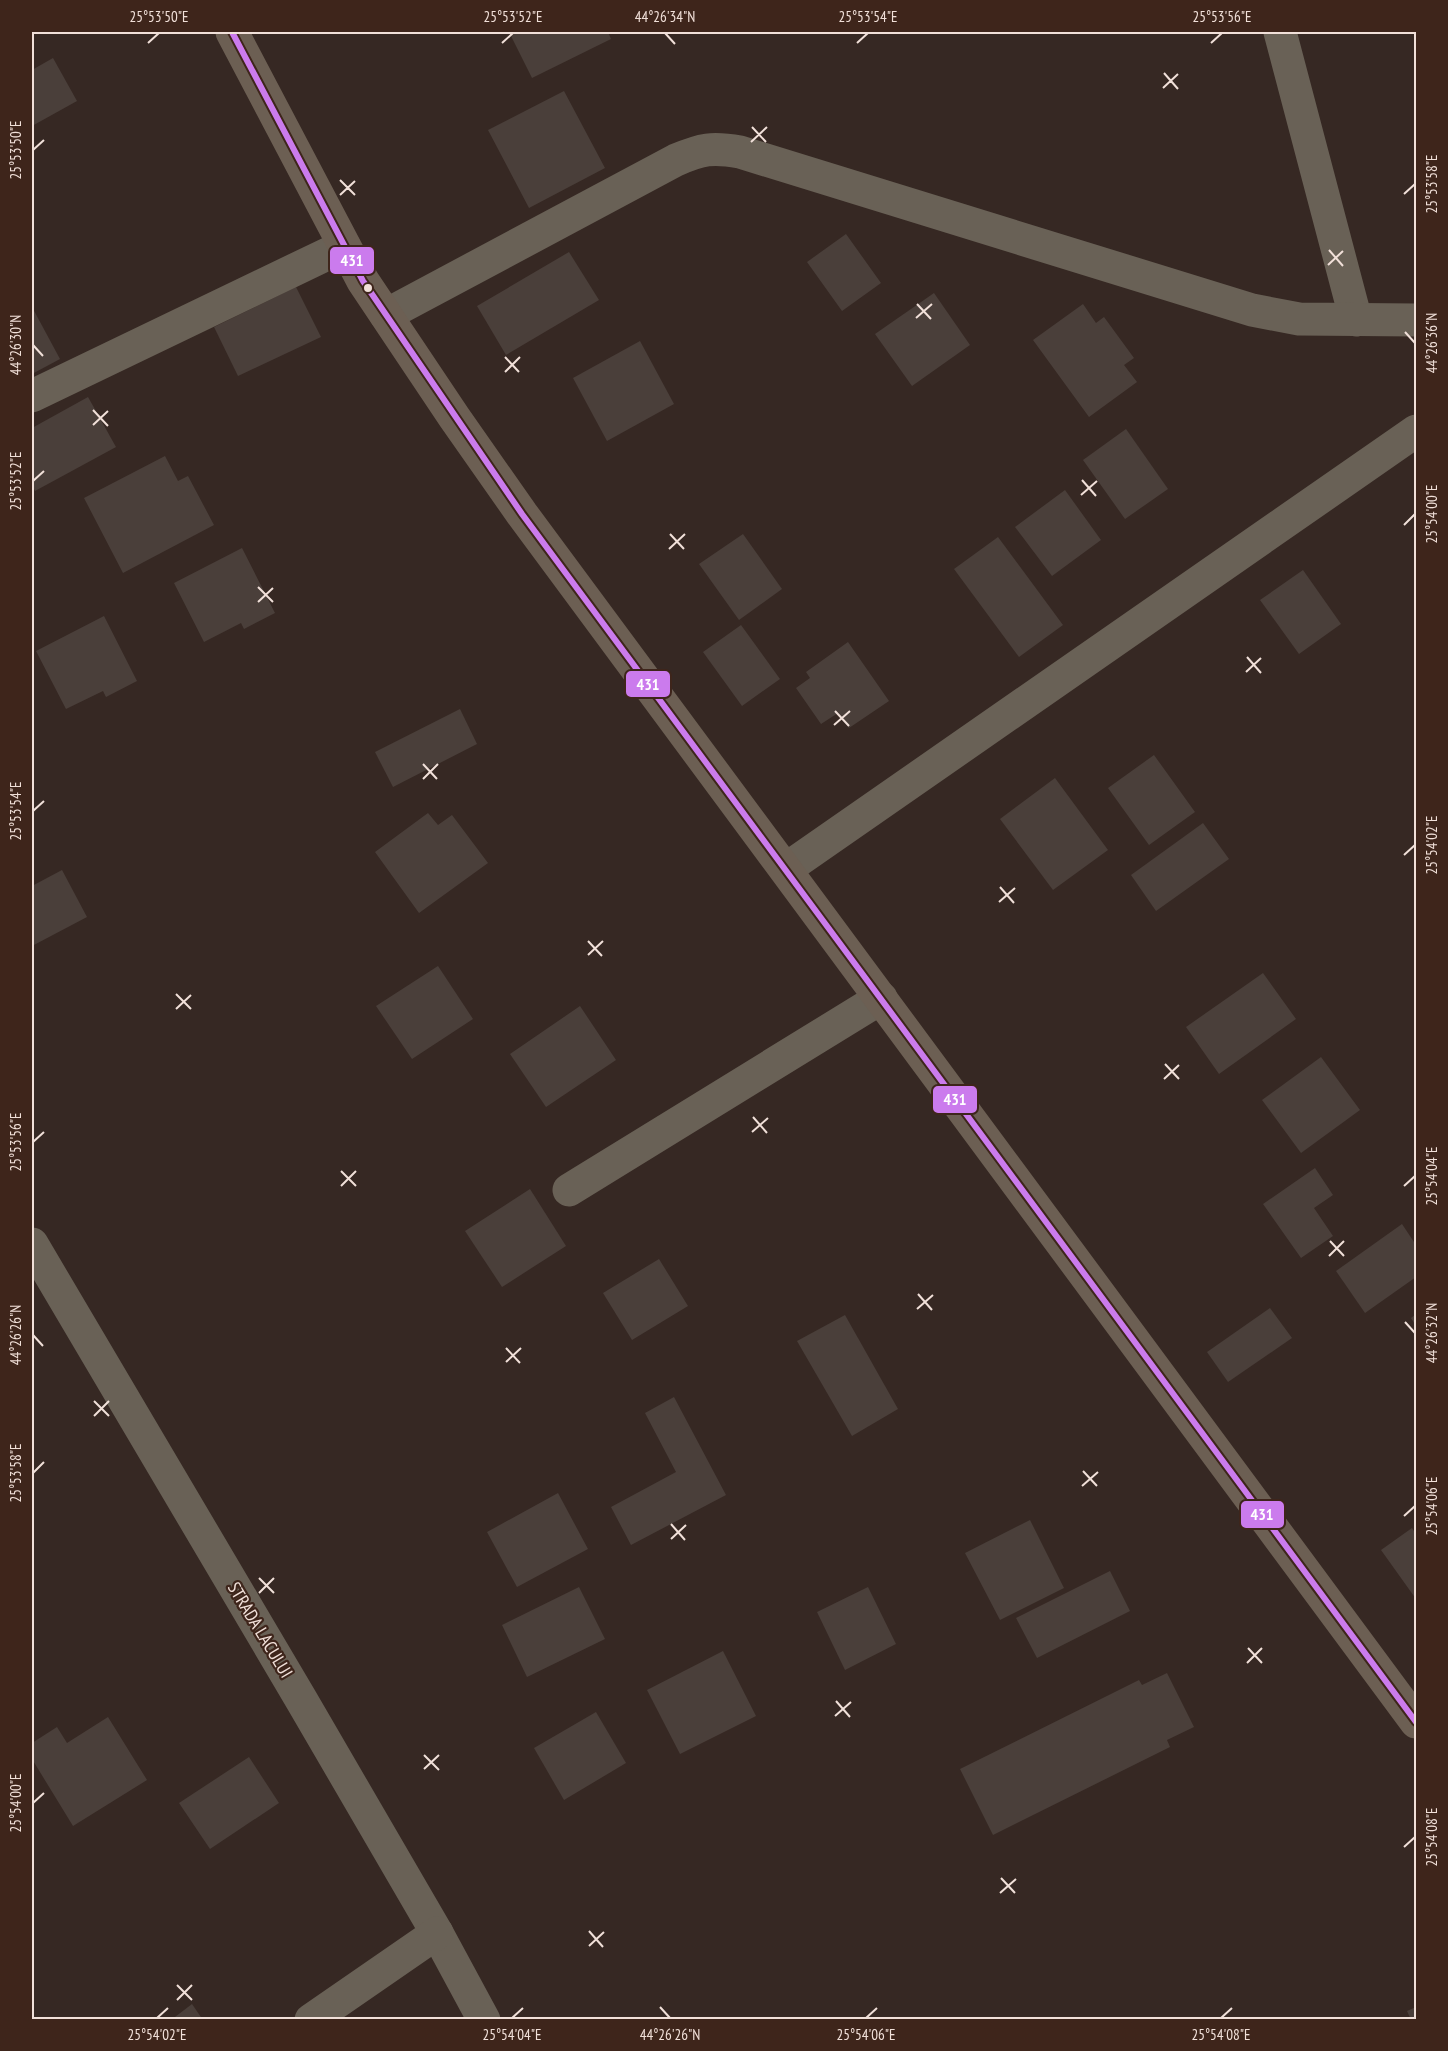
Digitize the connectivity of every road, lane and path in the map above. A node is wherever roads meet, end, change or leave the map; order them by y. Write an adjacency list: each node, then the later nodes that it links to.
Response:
1 (232, 32): 3 (main road)
2 (1280, 32): 5 (street)
3 (344, 246): 4 (main road); 7 (street)
4 (386, 315): 5 (street); 9 (main road)
5 (1356, 320): 6 (street)
6 (1416, 320)
7 (32, 396)
8 (1416, 431): 9 (street)
9 (786, 869): 10 (main road)
10 (881, 998): 11 (street); 13 (main road)
11 (569, 1190)
12 (32, 1244): 14 (street, STRADA LACULUI)
13 (1416, 1722)
14 (437, 1934): 15 (street); 16 (street, STRADA LACULUI)
15 (311, 2019)
16 (483, 2019)

